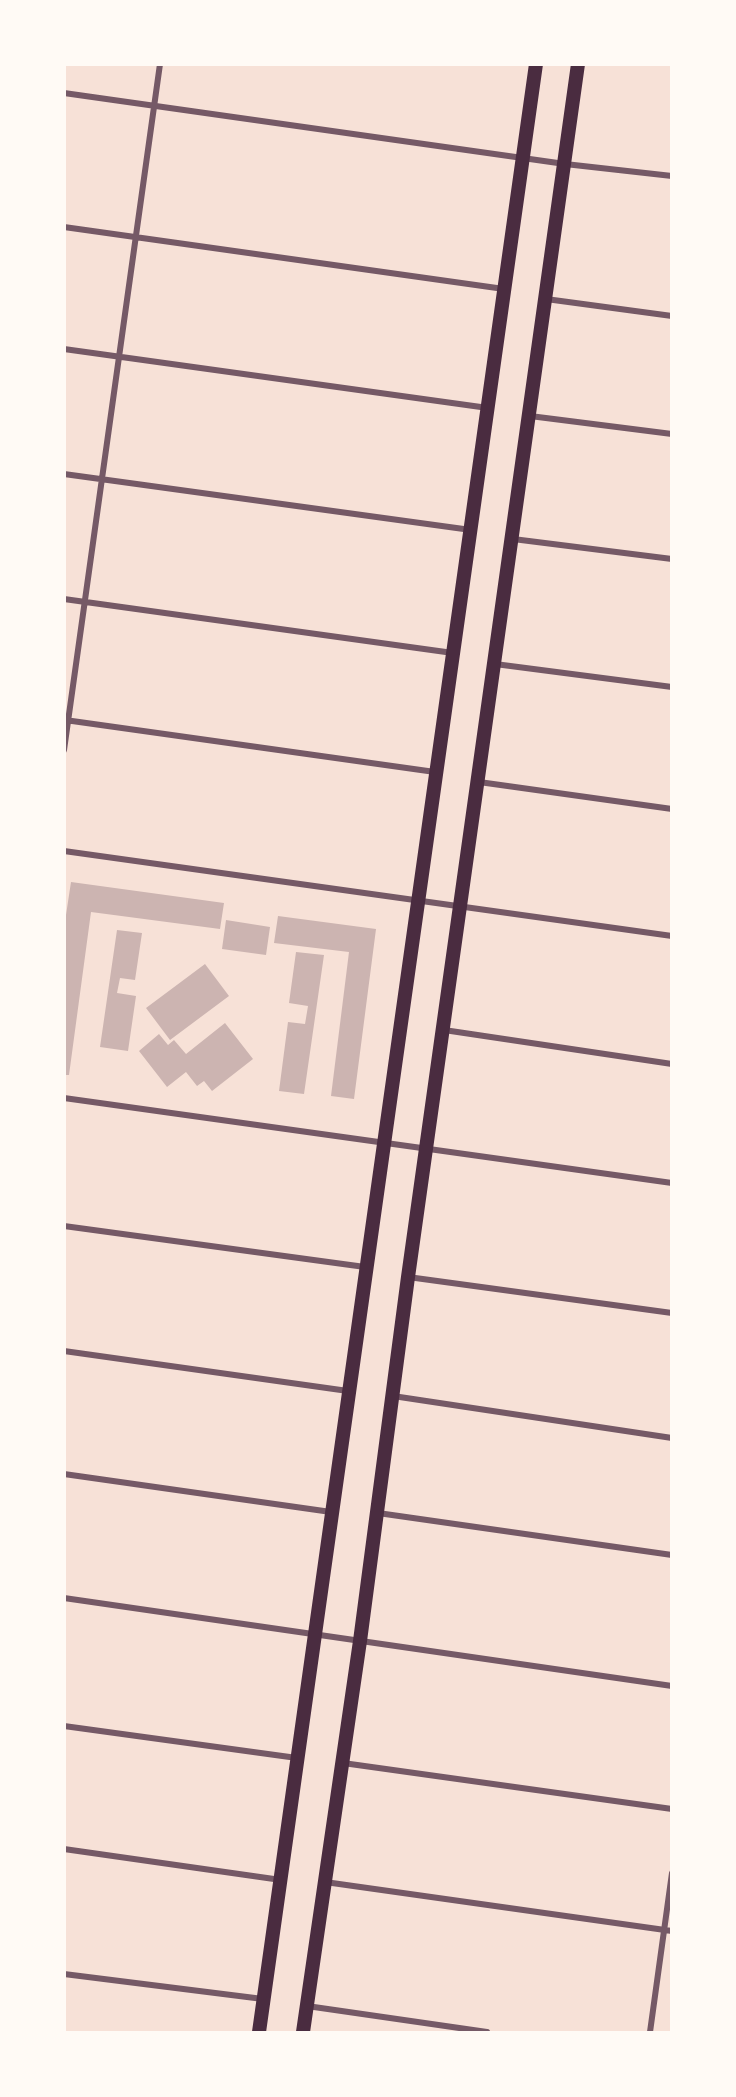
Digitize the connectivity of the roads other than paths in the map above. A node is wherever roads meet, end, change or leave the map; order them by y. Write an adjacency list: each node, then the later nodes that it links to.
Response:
1 (160, 64): 5 (street)
2 (536, 64): 6 (main road)
3 (578, 64): 7 (main road)
4 (64, 93): 5 (street)
5 (154, 105): 6 (street); 10 (street)
6 (523, 158): 7 (street); 11 (main road)
7 (566, 164): 8 (street); 12 (main road)
8 (672, 176)
9 (64, 227): 10 (street)
10 (135, 236): 11 (street); 15 (street)
11 (505, 289): 16 (main road)
12 (546, 298): 13 (street); 17 (main road)
13 (672, 316)
14 (64, 350): 15 (street)
15 (119, 357): 16 (street); 20 (street)
16 (488, 408): 21 (main road)
17 (530, 416): 18 (street); 22 (main road)
18 (672, 434)
19 (64, 474): 20 (street)
20 (102, 480): 21 (street); 25 (street)
21 (471, 530): 26 (main road)
22 (512, 539): 23 (street); 27 (main road)
23 (672, 559)
24 (64, 599): 25 (street)
25 (86, 602): 26 (street); 29 (street)
26 (453, 653): 31 (main road)
27 (494, 663): 28 (street); 32 (main road)
28 (672, 687)
29 (67, 721): 30 (street); 31 (street)
30 (64, 750)
31 (436, 772): 35 (main road)
32 (479, 782): 33 (street); 36 (main road)
33 (672, 809)
34 (64, 851): 35 (street)
35 (418, 900): 36 (street); 41 (main road)
36 (461, 907): 37 (street); 38 (main road)
37 (672, 936)
38 (444, 1030): 39 (street); 42 (main road)
39 (672, 1064)
40 (64, 1098): 41 (street)
41 (384, 1143): 42 (street); 45 (main road)
42 (427, 1149): 43 (street); 46 (main road)
43 (672, 1183)
44 (64, 1226): 45 (street)
45 (366, 1268): 49 (main road)
46 (408, 1277): 47 (street); 50 (main road)
47 (672, 1313)
48 (64, 1351): 49 (street)
49 (348, 1391): 53 (main road)
50 (393, 1396): 51 (street); 54 (main road)
51 (672, 1438)
52 (64, 1474): 53 (street)
53 (334, 1512): 57 (main road)
54 (377, 1513): 55 (street); 58 (main road)
55 (672, 1556)
56 (64, 1598): 57 (street)
57 (316, 1633): 58 (street); 61 (main road)
58 (360, 1641): 59 (street); 62 (main road)
59 (672, 1686)
60 (64, 1726): 61 (street)
61 (298, 1758): 66 (main road)
62 (343, 1763): 63 (street); 67 (main road)
63 (672, 1809)
64 (64, 1849): 66 (street)
65 (672, 1874): 68 (street)
66 (281, 1880): 70 (main road)
67 (325, 1881): 68 (street); 71 (main road)
68 (668, 1931): 75 (street)
69 (64, 1974): 70 (street)
70 (264, 1999): 72 (main road)
71 (307, 2006): 73 (main road); 74 (street)
72 (259, 2032)
73 (303, 2032)
74 (487, 2032)
75 (650, 2032)

